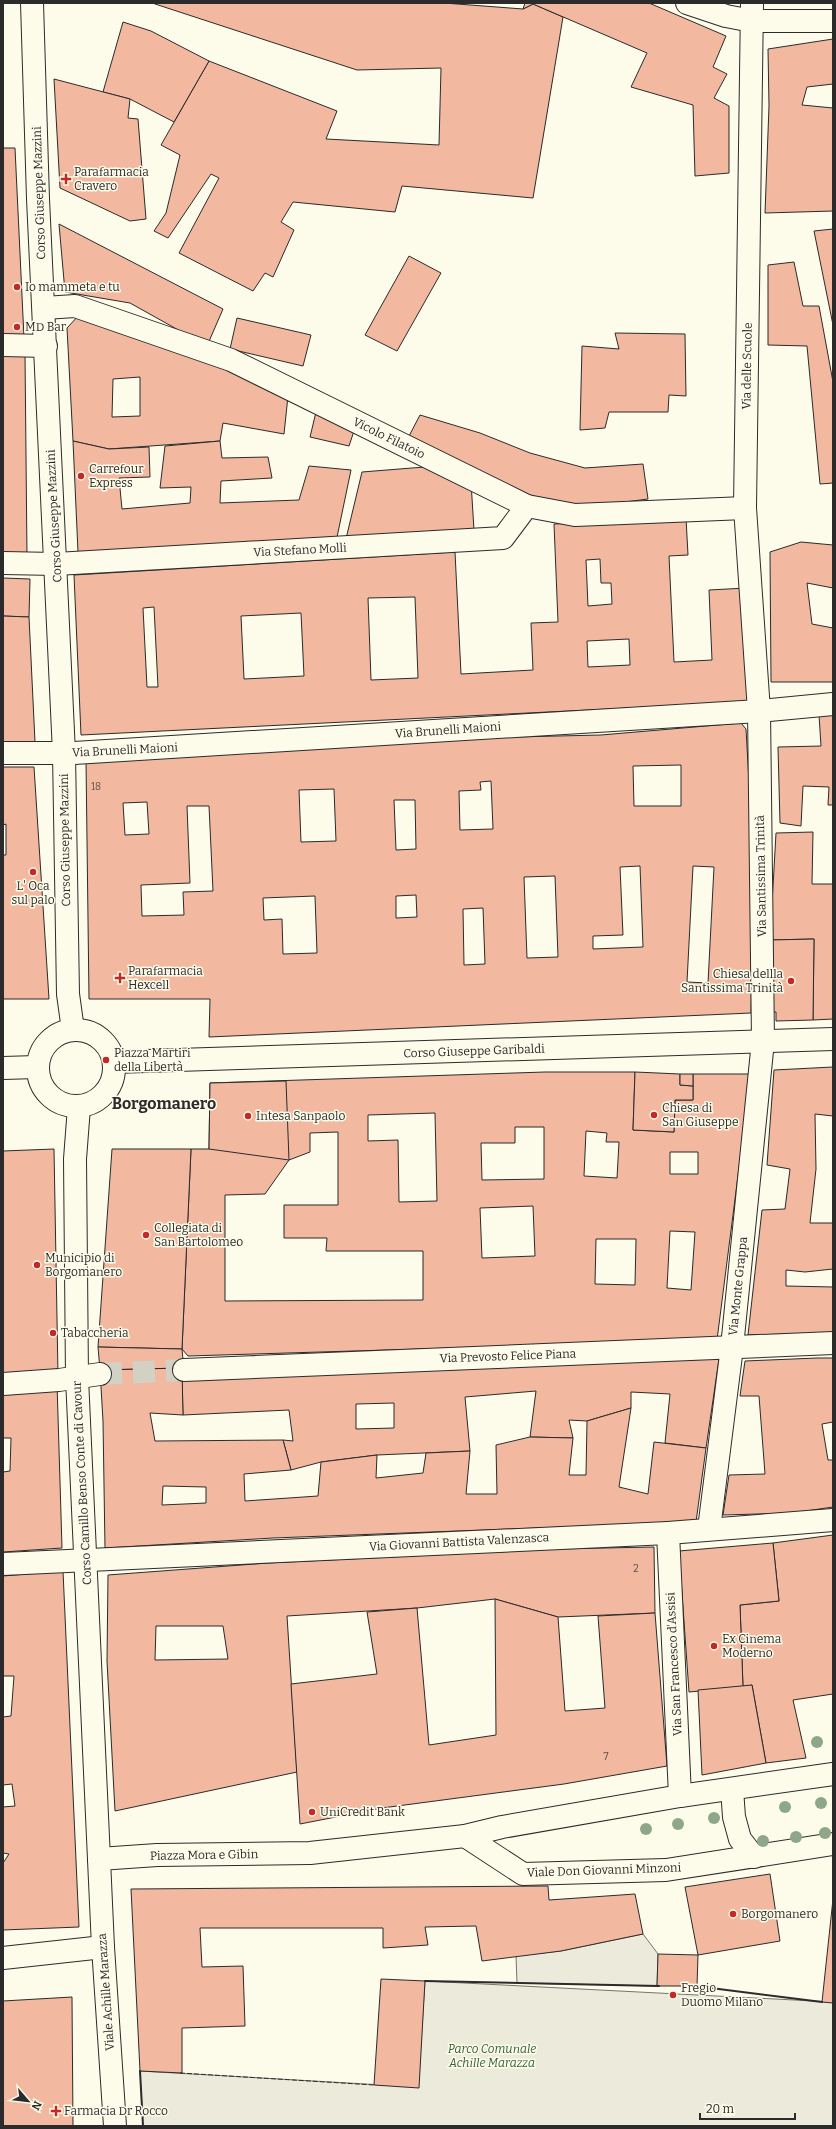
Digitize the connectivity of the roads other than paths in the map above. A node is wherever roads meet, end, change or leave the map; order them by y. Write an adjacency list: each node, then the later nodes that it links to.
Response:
1 (32, 3): 5 (street, Corso Giuseppe Mazzini)
2 (687, 3): 3 (street)
3 (752, 12): 4 (street); 9 (street, Via delle Scuole)
4 (833, 20)
5 (44, 308): 7 (street, Corso Giuseppe Mazzini); 8 (street, Vicolo Filatoio)
6 (3, 345): 7 (street)
7 (46, 346): 11 (street, Corso Giuseppe Mazzini)
8 (527, 506): 9 (street, Vicolo Filatoio); 11 (street, Via Stefano Molli)
9 (746, 508): 13 (street, Via delle Scuole)
10 (3, 563): 11 (street, Via Stefano Molli)
11 (56, 564): 15 (street, Corso Giuseppe Mazzini)
12 (833, 704): 13 (street, Via Brunelli Maioni)
13 (759, 711): 15 (street, Via Brunelli Maioni); 18 (street, Via Santissima Trinità)
14 (3, 753): 15 (street, Via Brunelli Maioni)
15 (64, 753): 16 (street, Corso Giuseppe Mazzini)
16 (73, 1030): 19 (street); 20 (street)
17 (833, 1039): 18 (street, Corso Giuseppe Garibaldi)
18 (763, 1041): 19 (street, Corso Giuseppe Garibaldi); 24 (street, Via Monte Grappa)
19 (114, 1062): 22 (street)
20 (37, 1067): 21 (street); 22 (street)
21 (3, 1068)
22 (79, 1107): 27 (street, Corso Camillo Benso Conte di Cavour)
23 (833, 1343): 24 (street, Via Prevosto Felice Piana)
24 (732, 1347): 25 (street, Via Prevosto Felice Piana); 30 (street, Via Monte Grappa)
25 (184, 1370)
26 (100, 1374): 27 (street)
27 (77, 1378): 28 (street); 32 (street, Corso Camillo Benso Conte di Cavour)
28 (3, 1384)
29 (833, 1520): 30 (street, Via Giovanni Battista Valenzasca)
30 (709, 1529): 31 (street, Via Giovanni Battista Valenzasca)
31 (668, 1533): 32 (street, Via Giovanni Battista Valenzasca); 36 (street, Via San Francesco d'Assisi)
32 (85, 1558): 33 (street, Via Giovanni Battista Valenzasca); 40 (street, Corso Camillo Benso Conte di Cavour)
33 (3, 1564)
34 (833, 1774): 35 (street)
35 (732, 1789): 36 (street); 39 (street)
36 (680, 1796): 37 (street)
37 (465, 1836): 39 (street, Viale Don Giovanni Minzoni); 40 (street, Piazza Mora e Gibin)
38 (833, 1844): 39 (street, Viale Don Giovanni Minzoni)
39 (754, 1856)
40 (99, 1859): 41 (street, Viale Achille Marazza)
41 (102, 1947): 42 (street); 43 (street, Viale Achille Marazza)
42 (3, 1958)
43 (115, 2126)

